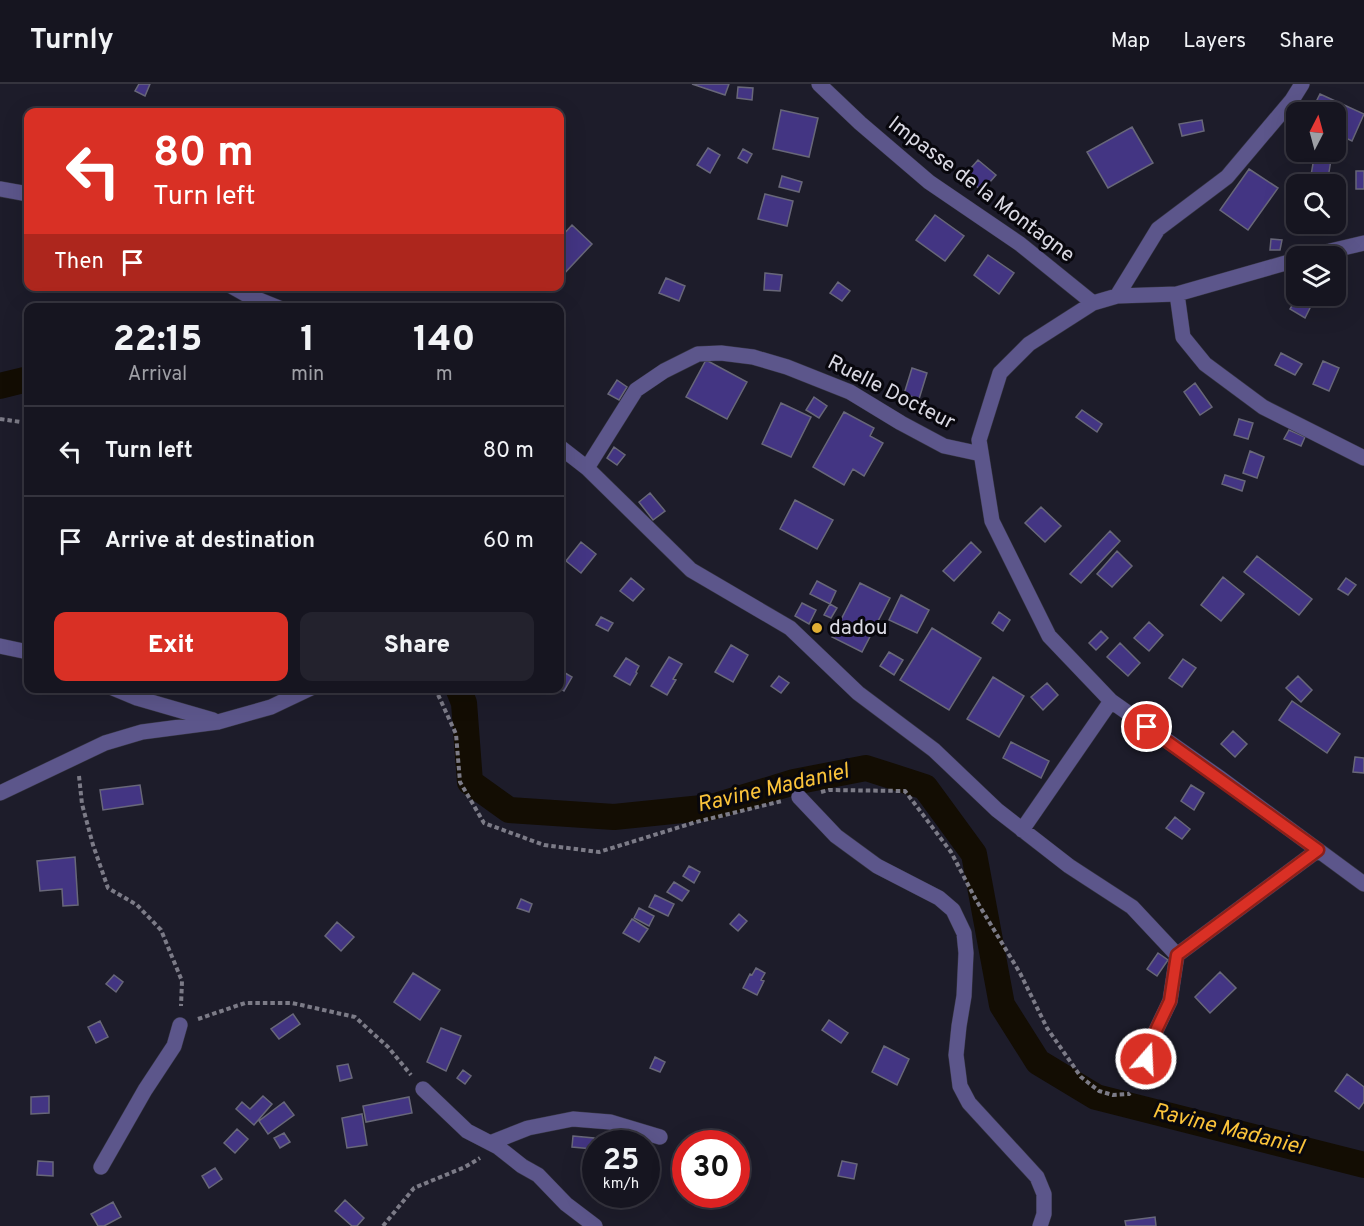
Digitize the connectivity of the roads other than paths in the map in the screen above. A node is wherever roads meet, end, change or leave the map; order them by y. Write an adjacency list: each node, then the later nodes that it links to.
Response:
1 (819, 84): 12 (street, Impasse de la Montagne)
2 (1302, 84): 10 (street)
3 (0, 189): 4 (street)
4 (24, 193)
5 (1364, 243): 6 (street)
6 (1346, 247)
7 (1286, 263): 9 (street)
8 (240, 291): 11 (street)
9 (1177, 294): 10 (street); 15 (street)
10 (1116, 296): 12 (street)
11 (267, 303)
12 (1093, 303): 14 (street)
13 (564, 450): 16 (street)
14 (981, 454): 16 (street, Ruelle Docteur); 21 (street)
15 (1364, 458)
16 (587, 468): 25 (street)
17 (0, 646): 18 (street)
18 (24, 651)
19 (125, 693): 22 (street)
20 (300, 693): 22 (street)
21 (1111, 701): 25 (street); 26 (street)
22 (218, 722): 23 (street)
23 (0, 793)
24 (799, 797): 36 (street)
25 (1022, 830): 28 (street)
26 (1318, 850): 27 (street); 28 (street)
27 (1364, 884)
28 (1177, 955): 30 (street)
29 (180, 1025): 34 (street)
30 (1142, 1080)
31 (423, 1089): 33 (street)
32 (637, 1130): 33 (street)
33 (494, 1145): 35 (street)
34 (102, 1167)
35 (595, 1226)
36 (1040, 1226)

